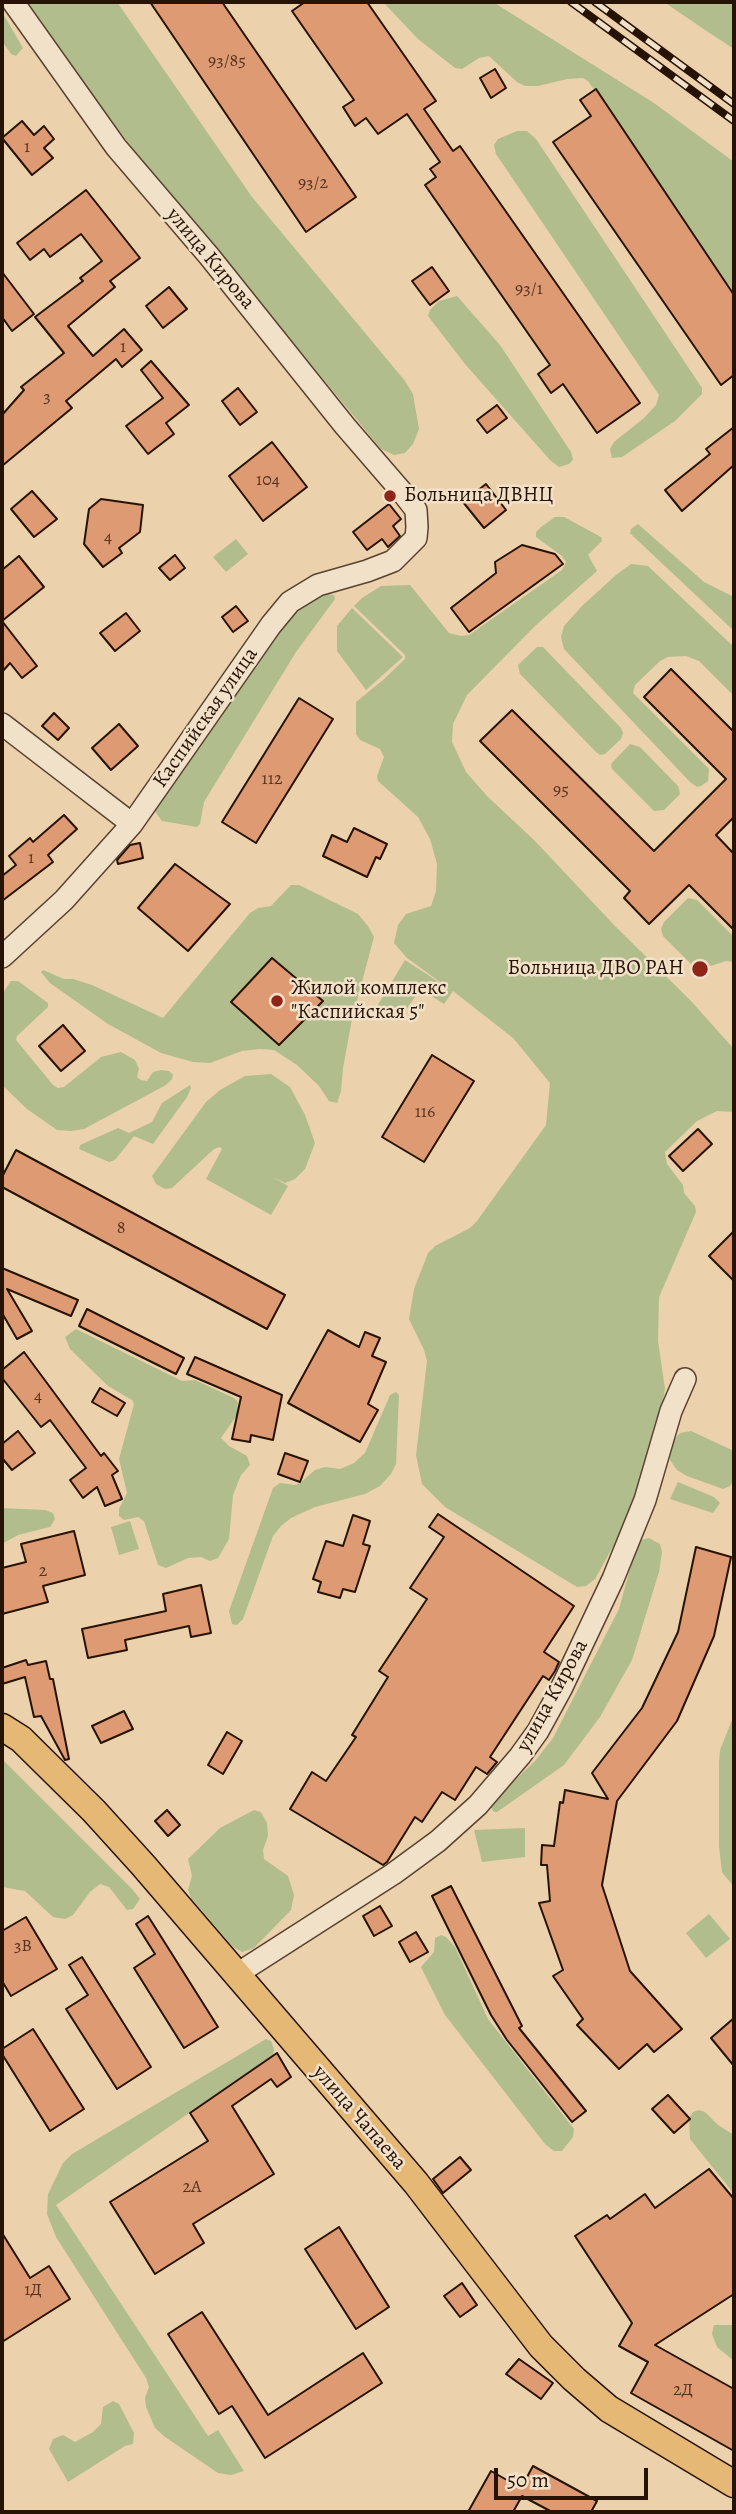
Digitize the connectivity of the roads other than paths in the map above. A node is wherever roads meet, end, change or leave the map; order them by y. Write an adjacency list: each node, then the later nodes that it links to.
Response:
1 (13, 2): 2 (street, улица Кирова)
2 (416, 510): 4 (street, Каспийская улица)
3 (2, 723): 4 (street)
4 (132, 824): 5 (street, Каспийская улица)
5 (2, 957)
6 (685, 1379): 8 (street, улица Кирова)
7 (2, 1727): 8 (main road, улица Чапаева)
8 (237, 1974): 9 (main road, улица Чапаева)
9 (734, 2484)

